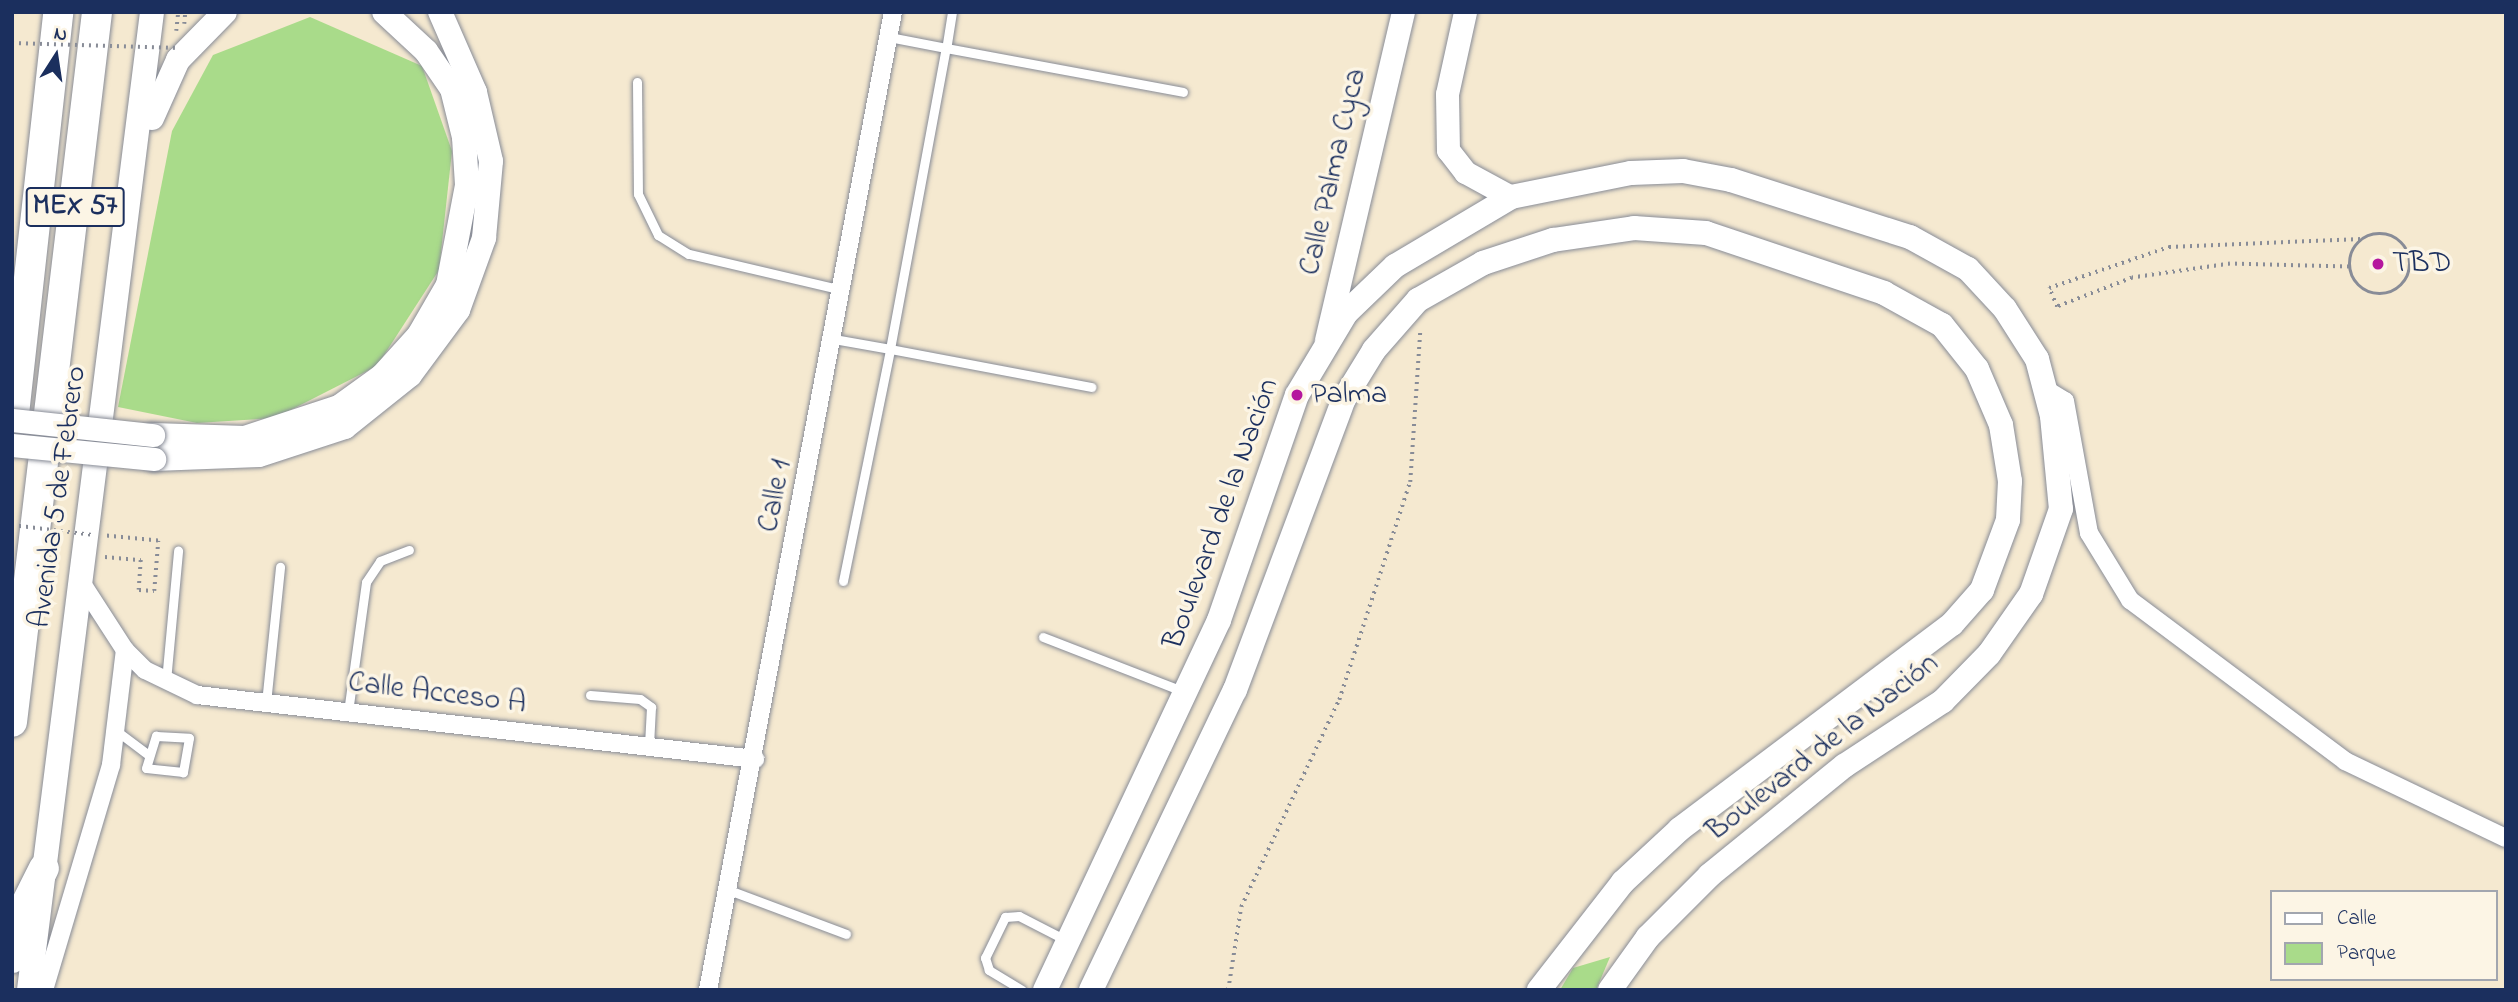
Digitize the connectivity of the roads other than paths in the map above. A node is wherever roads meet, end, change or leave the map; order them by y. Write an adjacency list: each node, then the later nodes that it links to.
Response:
1 (58, 12): 24 (highway, MEX 57)
2 (97, 12): 39 (highway, MEX 57)
3 (225, 12): 15 (main road)
4 (384, 12): 26 (main road)
5 (440, 12): 26 (main road)
6 (893, 12): 11 (street, Calle 1)
7 (952, 12): 12 (lane)
8 (1403, 12): 19 (street, Calle Palma Cyca)
9 (1465, 12): 16 (street)
10 (151, 22): 15 (main road, Avenida 5 de Febrero)
11 (889, 37): 12 (lane); 17 (street, Calle 1)
12 (946, 48): 14 (lane); 20 (lane)
13 (637, 82): 17 (lane)
14 (1183, 92)
15 (136, 172): 29 (main road, Avenida 5 de Febrero)
16 (1511, 197): 19 (main road, Boulevard de la Nación); 22 (main road, Boulevard de la Nación)
17 (843, 290): 18 (street, Calle 1)
18 (834, 339): 20 (lane); 43 (street, Calle 1)
19 (1325, 345): 35 (main road, Boulevard de la Nación)
20 (890, 349): 21 (lane); 31 (lane)
21 (1091, 387)
22 (2045, 389): 44 (street); 58 (main road, Boulevard de la Nación)
23 (12, 420): 26 (street, bridge)
24 (12, 432)
25 (12, 445): 26 (street, bridge)
26 (153, 447)
27 (409, 550): 38 (lane)
28 (178, 551): 34 (lane)
29 (85, 556): 33 (street, Calle Acceso A); 45 (main road, Avenida 5 de Febrero)
30 (280, 568): 37 (lane)
31 (843, 581)
32 (1044, 638): 35 (lane)
33 (125, 650): 34 (street, Calle Acceso A); 40 (street)
34 (166, 682): 37 (street, Calle Acceso A)
35 (1187, 693): 48 (main road, Boulevard de la Nación)
36 (590, 695): 41 (lane)
37 (266, 703): 38 (street, Calle Acceso A)
38 (348, 712): 41 (street, Calle Acceso A)
39 (12, 722)
40 (118, 733): 42 (lane); 52 (street)
41 (649, 746): 43 (street, Calle Acceso A)
42 (147, 754): 42 (lane)
43 (755, 759): 46 (street, Calle 1)
44 (2506, 838)
45 (44, 869): 49 (highway); 51 (main road, Avenida 5 de Febrero)
46 (729, 890): 47 (lane); 53 (street, Calle 1)
47 (846, 934)
48 (1068, 942): 50 (main road); 54 (lane); 55 (main road, Boulevard de la Nación)
49 (12, 958)
50 (1105, 960): 56 (main road, Boulevard de la Nación); 57 (main road, Boulevard de la Nación)
51 (29, 990)
52 (44, 990)
53 (708, 990)
54 (1022, 990)
55 (1045, 990)
56 (1091, 990)
57 (1539, 990)
58 (1610, 990)

